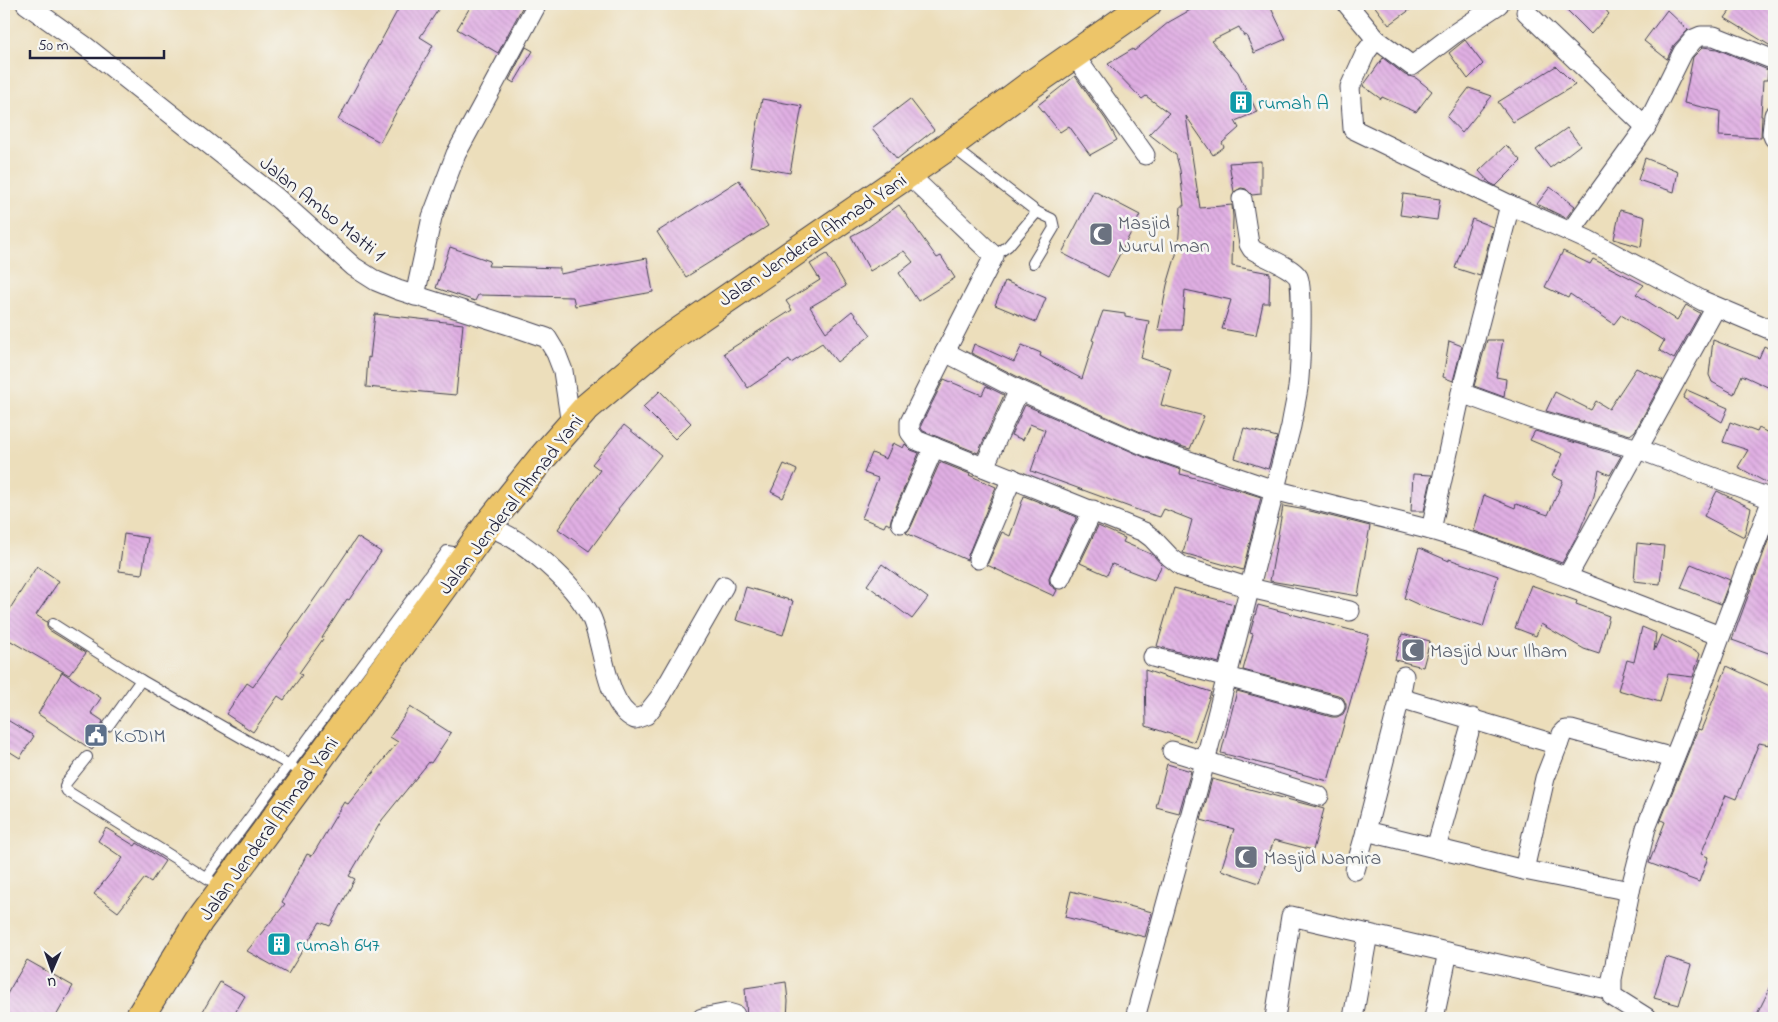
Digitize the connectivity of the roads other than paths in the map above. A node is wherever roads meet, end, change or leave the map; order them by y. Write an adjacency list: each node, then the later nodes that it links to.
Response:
1 (26, 4): 22 (street, Jalan Ambo Matti 1)
2 (537, 4): 22 (street)
3 (1147, 4): 8 (highway, Jalan Jenderal Ahmad Yani)
4 (1347, 4): 7 (street)
5 (1500, 4): 7 (street)
6 (1528, 7): 11 (street)
7 (1376, 39): 17 (street)
8 (1074, 55): 13 (highway, Jalan Jenderal Ahmad Yani); 14 (street)
9 (1774, 60): 11 (street)
10 (1774, 115): 12 (street)
11 (1646, 127): 19 (street)
12 (1774, 138)
13 (950, 145): 15 (highway, Jalan Jenderal Ahmad Yani); 18 (lane)
14 (1145, 156)
15 (908, 174): 20 (street); 28 (highway, Jalan Jenderal Ahmad Yani)
16 (1242, 199): 33 (street)
17 (1510, 205): 19 (street); 27 (street)
18 (1038, 212): 20 (lane); 21 (lane)
19 (1570, 232): 23 (street)
20 (994, 256): 25 (street)
21 (1033, 263)
22 (415, 296): 28 (street, Jalan Ambo Matti 1)
23 (1716, 307): 24 (street); 30 (street)
24 (1774, 331)
25 (945, 352): 26 (street); 29 (street)
26 (1019, 390): 31 (street); 33 (street)
27 (1461, 393): 30 (street); 38 (street)
28 (571, 425): 37 (highway, Jalan Jenderal Ahmad Yani)
29 (934, 446): 31 (street); 36 (street)
30 (1638, 449): 34 (street); 40 (street)
31 (984, 467): 32 (street)
32 (1012, 478): 35 (street); 39 (street)
33 (1274, 490): 38 (street); 43 (street)
34 (1773, 498): 46 (street)
35 (1093, 510): 41 (street); 43 (street)
36 (901, 523)
37 (487, 526): 42 (street); 60 (highway, Jalan Jenderal Ahmad Yani)
38 (1431, 530): 40 (street)
39 (978, 559)
40 (1567, 577): 46 (street)
41 (1060, 579)
42 (724, 586)
43 (1250, 588): 44 (street); 48 (street)
44 (1350, 611)
45 (53, 624): 50 (lane)
46 (1720, 636): 58 (street)
47 (1153, 657): 48 (street)
48 (1228, 676): 52 (street); 59 (street)
49 (1404, 676): 51 (street)
50 (141, 680): 54 (lane); 60 (lane)
51 (1400, 698): 53 (street); 62 (street)
52 (1335, 706)
53 (1473, 718): 55 (street); 63 (street)
54 (108, 726)
55 (1558, 745): 58 (street); 65 (street)
56 (1172, 751): 59 (street)
57 (87, 757): 66 (lane)
58 (1673, 758): 67 (street)
59 (1206, 762): 61 (street); 74 (street)
60 (297, 771): 66 (highway, Jalan Jenderal Ahmad Yani)
61 (1320, 796)
62 (1366, 831): 63 (street); 64 (street)
63 (1436, 848): 65 (street)
64 (1355, 870)
65 (1524, 870): 67 (street)
66 (215, 883): 71 (highway, Jalan Jenderal Ahmad Yani)
67 (1630, 891): 70 (street)
68 (1368, 934): 69 (street); 75 (street); 76 (street)
69 (1448, 952): 70 (street); 77 (street)
70 (1611, 990): 78 (street)
71 (139, 1018)
72 (702, 1018): 73 (street)
73 (736, 1018)
74 (1135, 1018)
75 (1275, 1018)
76 (1353, 1018)
77 (1434, 1018)
78 (1647, 1018)

